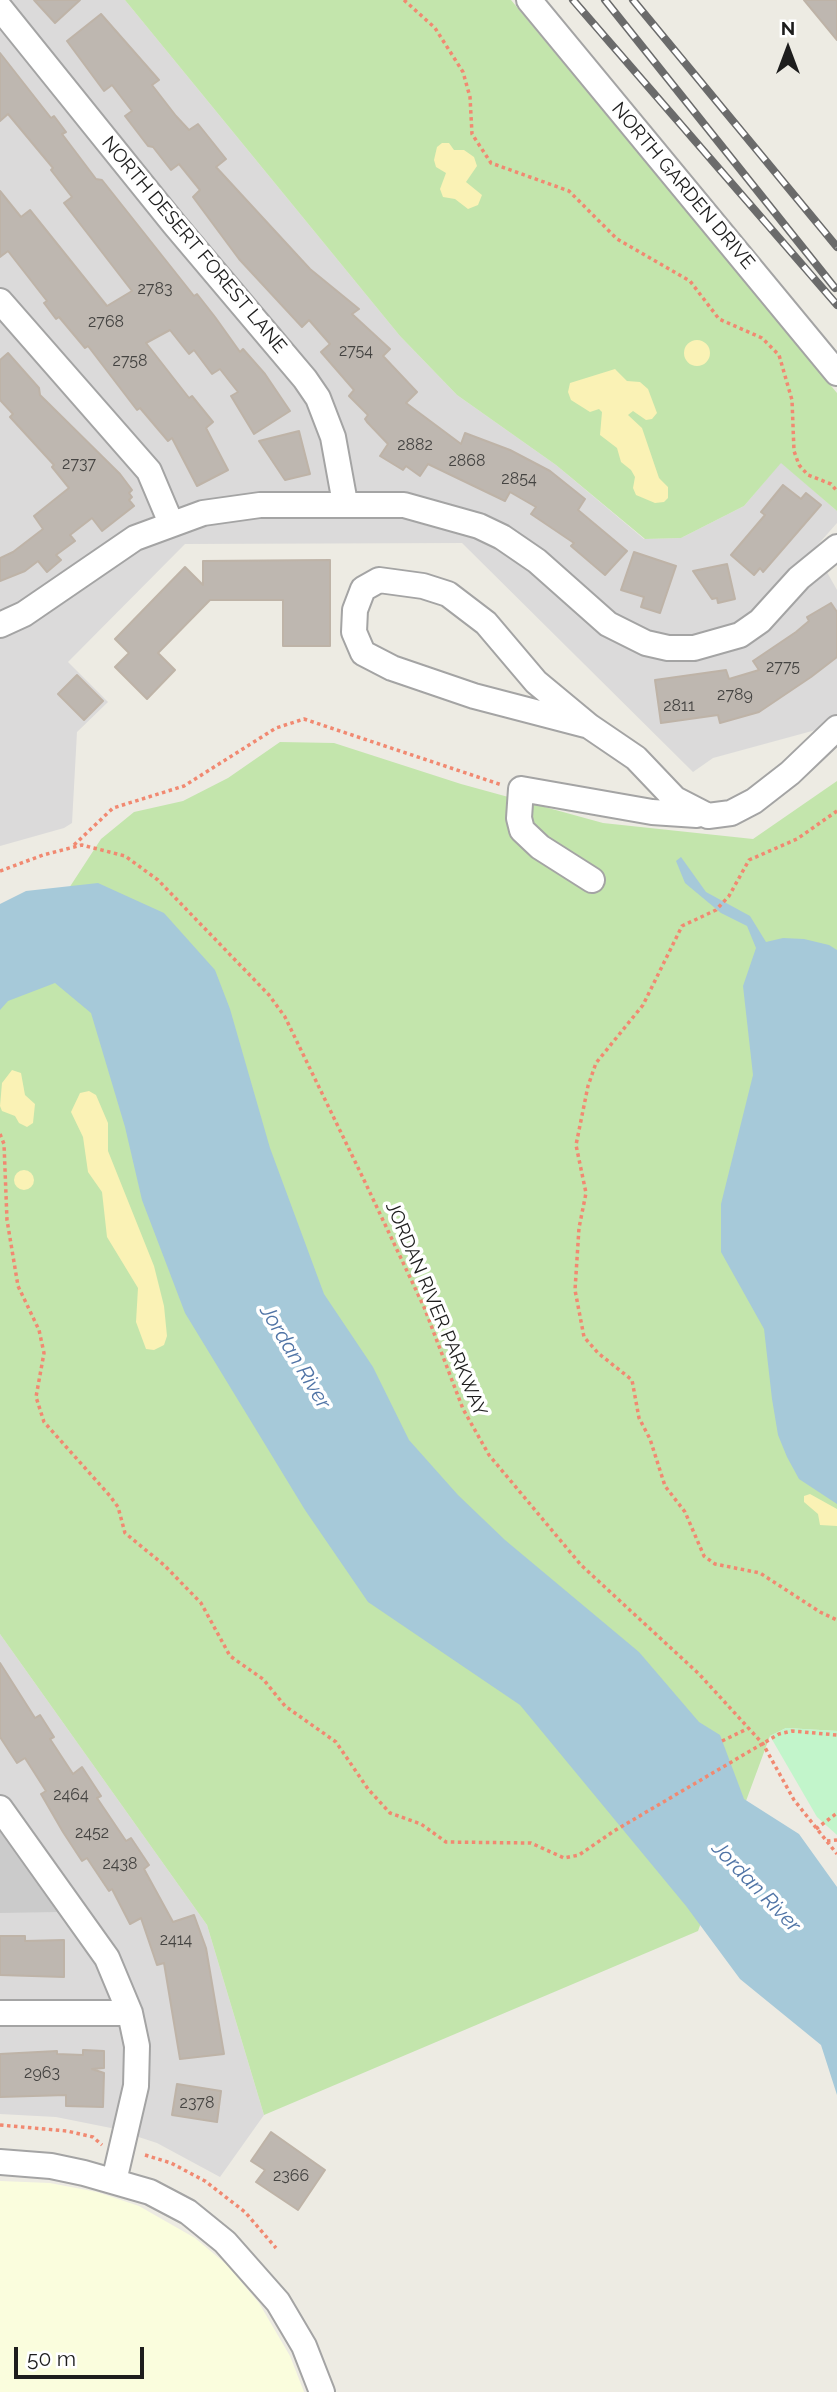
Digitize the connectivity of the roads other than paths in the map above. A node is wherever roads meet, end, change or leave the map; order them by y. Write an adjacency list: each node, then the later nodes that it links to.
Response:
1 (529, 0): 4 (street, NORTH GARDEN DRIVE)
2 (0, 8): 5 (street, NORTH DESERT FOREST LANE)
3 (1, 303): 6 (street)
4 (837, 373)
5 (345, 503): 6 (street); 7 (street)
6 (171, 523): 8 (street)
7 (834, 557)
8 (0, 625)
9 (589, 726): 9 (street); 11 (street)
10 (837, 728): 11 (street)
11 (708, 816): 12 (street)
12 (592, 880)
13 (0, 1808): 15 (street)
14 (0, 2013): 15 (street)
15 (130, 2013): 17 (street)
16 (0, 2162): 17 (street)
17 (114, 2181): 18 (street)
18 (322, 2392)

